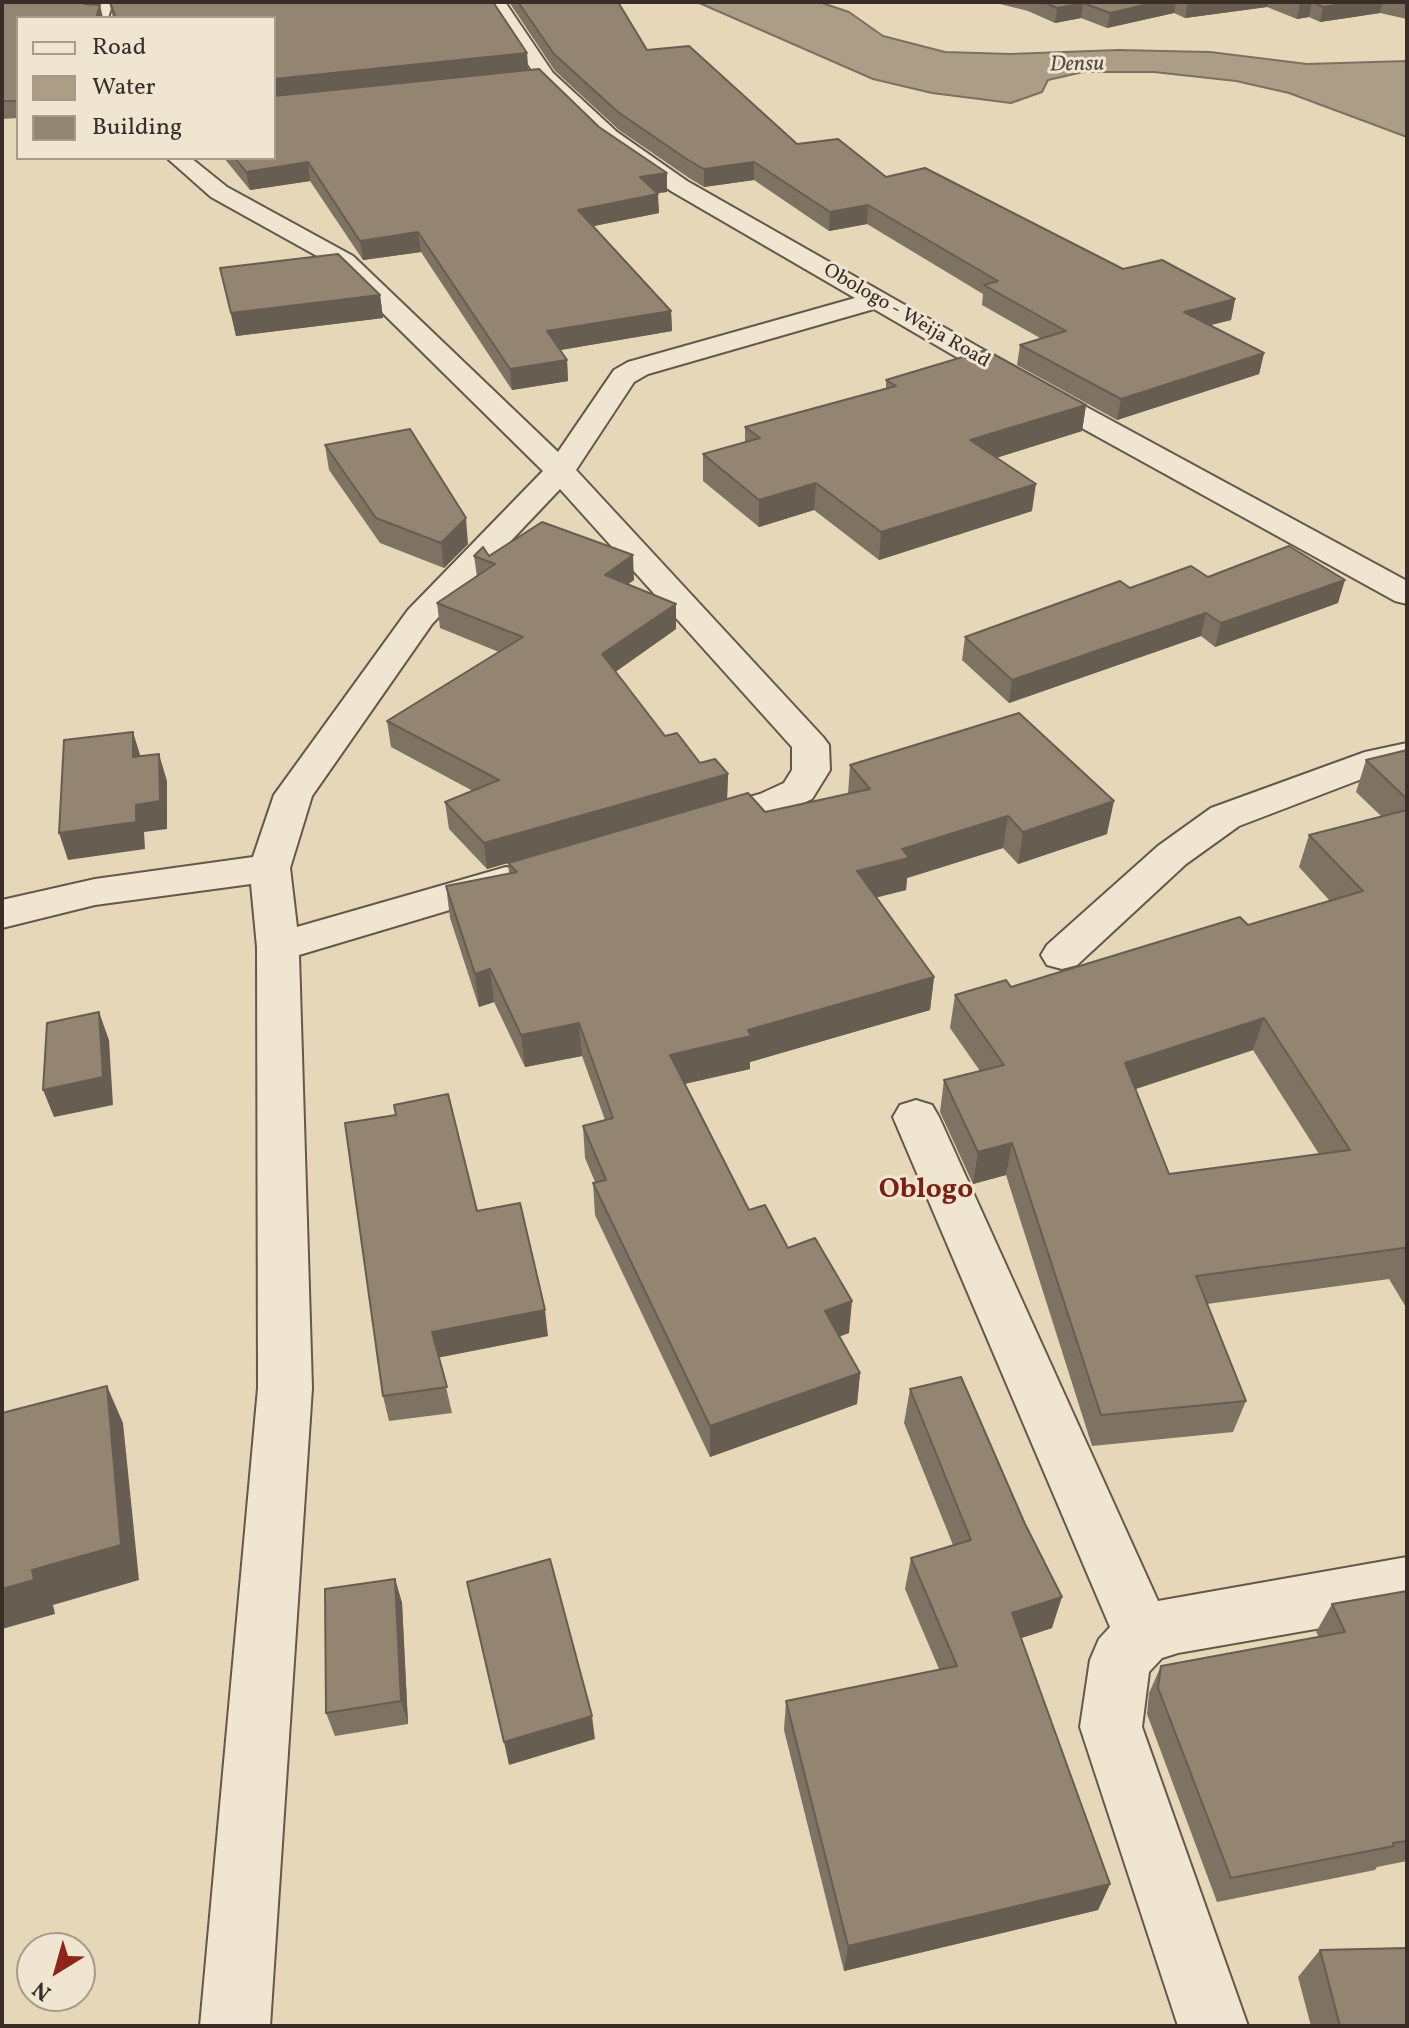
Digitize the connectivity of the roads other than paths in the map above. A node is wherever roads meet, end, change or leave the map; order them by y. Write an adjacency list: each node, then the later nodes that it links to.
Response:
1 (496, 2): 2 (street, Obologo - Weija Road)
2 (546, 77): 3 (street); 5 (street, Obologo - Weija Road)
3 (516, 80)
4 (180, 160): 6 (street)
5 (876, 300): 6 (street); 7 (street, Obologo - Weija Road)
6 (560, 471): 9 (street); 10 (street)
7 (1407, 594)
8 (1407, 754): 14 (street)
9 (668, 833)
10 (270, 868): 12 (street); 13 (street)
11 (533, 872): 13 (street)
12 (2, 914)
13 (278, 947): 18 (street)
14 (1062, 955)
15 (916, 1117): 17 (street)
16 (1407, 1585): 17 (street)
17 (1143, 1634): 19 (street)
18 (235, 2026)
19 (1213, 2026)

